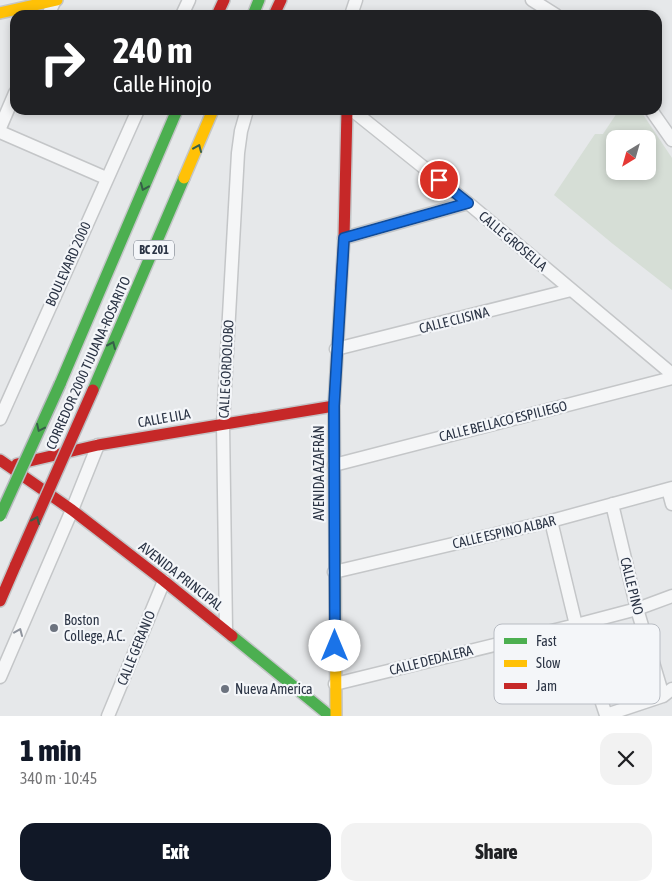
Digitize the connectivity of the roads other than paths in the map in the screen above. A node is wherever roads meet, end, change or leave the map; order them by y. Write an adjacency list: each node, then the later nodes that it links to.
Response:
1 (56, 0): 3 (main road)
2 (532, 0): 4 (street)
3 (13, 10)
4 (548, 10)
5 (10, 105): 13 (street)
6 (136, 115): 17 (street, BOULEVARD 2000)
7 (175, 115): 34 (main road, CORREDOR 2000 TIJUANA-ROSARITO / BC 201, one-way to 34, bridge)
8 (211, 115): 18 (main road, CORREDOR 2000 TIJUANA-ROSARITO / BC 201, one-way to 8)
9 (246, 115): 26 (street, CALLE GORDOLOBO)
10 (347, 115): 20 (main road, AVENIDA AZAFRÁN)
11 (358, 115): 19 (street, CALLE GROSELLA)
12 (654, 115): 15 (street)
13 (0, 128)
14 (0, 132): 17 (street)
15 (672, 140)
16 (210, 147): 18 (main road)
17 (106, 178): 25 (street, BOULEVARD 2000)
18 (177, 197): 39 (main road, CORREDOR 2000 TIJUANA-ROSARITO / BC 201, one-way to 18, bridge)
19 (468, 203): 20 (street); 21 (street, CALLE GROSELLA)
20 (344, 238): 22 (main road, AVENIDA AZAFRÁN)
21 (571, 290): 22 (street, CALLE CLISINA); 23 (street, CALLE GROSELLA)
22 (336, 349): 24 (main road, AVENIDA AZAFRÁN)
23 (672, 376): 29 (street, CALLE BELLACO ESPILIEGO)
24 (334, 406): 26 (main road, CALLE LILA); 29 (main road, AVENIDA AZAFRÁN)
25 (0, 419)
26 (223, 424): 27 (main road, CALLE LILA); 44 (street, CALLE GORDOLOBO)
27 (98, 445): 28 (main road, CALLE LILA); 33 (street)
28 (3, 465): 33 (main road, AVENIDA PRINCIPAL)
29 (334, 465): 36 (main road, AVENIDA AZAFRÁN)
30 (670, 489): 31 (street, CALLE ESPINO ALBAR); 32 (street)
31 (612, 504): 35 (street, CALLE ESPINO ALBAR); 40 (street, CALLE PINO)
32 (672, 504)
33 (72, 510): 37 (main road, AVENIDA PRINCIPAL); 47 (street, one-way to 33)
34 (0, 516)
35 (551, 521): 36 (street, CALLE ESPINO ALBAR); 41 (street)
36 (334, 572): 48 (main road, AVENIDA AZAFRÁN)
37 (164, 581): 44 (main road, AVENIDA PRINCIPAL); 52 (street, CALLE GERANIO)
38 (672, 596): 40 (street, CALLE DEDALERA)
39 (0, 601)
40 (637, 609): 42 (street, CALLE DEDALERA); 43 (street, CALLE PINO)
41 (576, 624)
42 (580, 624)
43 (643, 624)
44 (226, 630): 53 (main road, AVENIDA PRINCIPAL)
45 (494, 645): 48 (street, CALLE DEDALERA)
46 (660, 671): 49 (street, CALLE PINO)
47 (0, 677)
48 (335, 684): 54 (main road, AVENIDA AZAFRÁN)
49 (668, 693)
50 (637, 704): 51 (street)
51 (606, 715)
52 (108, 716)
53 (330, 716)
54 (336, 716)

